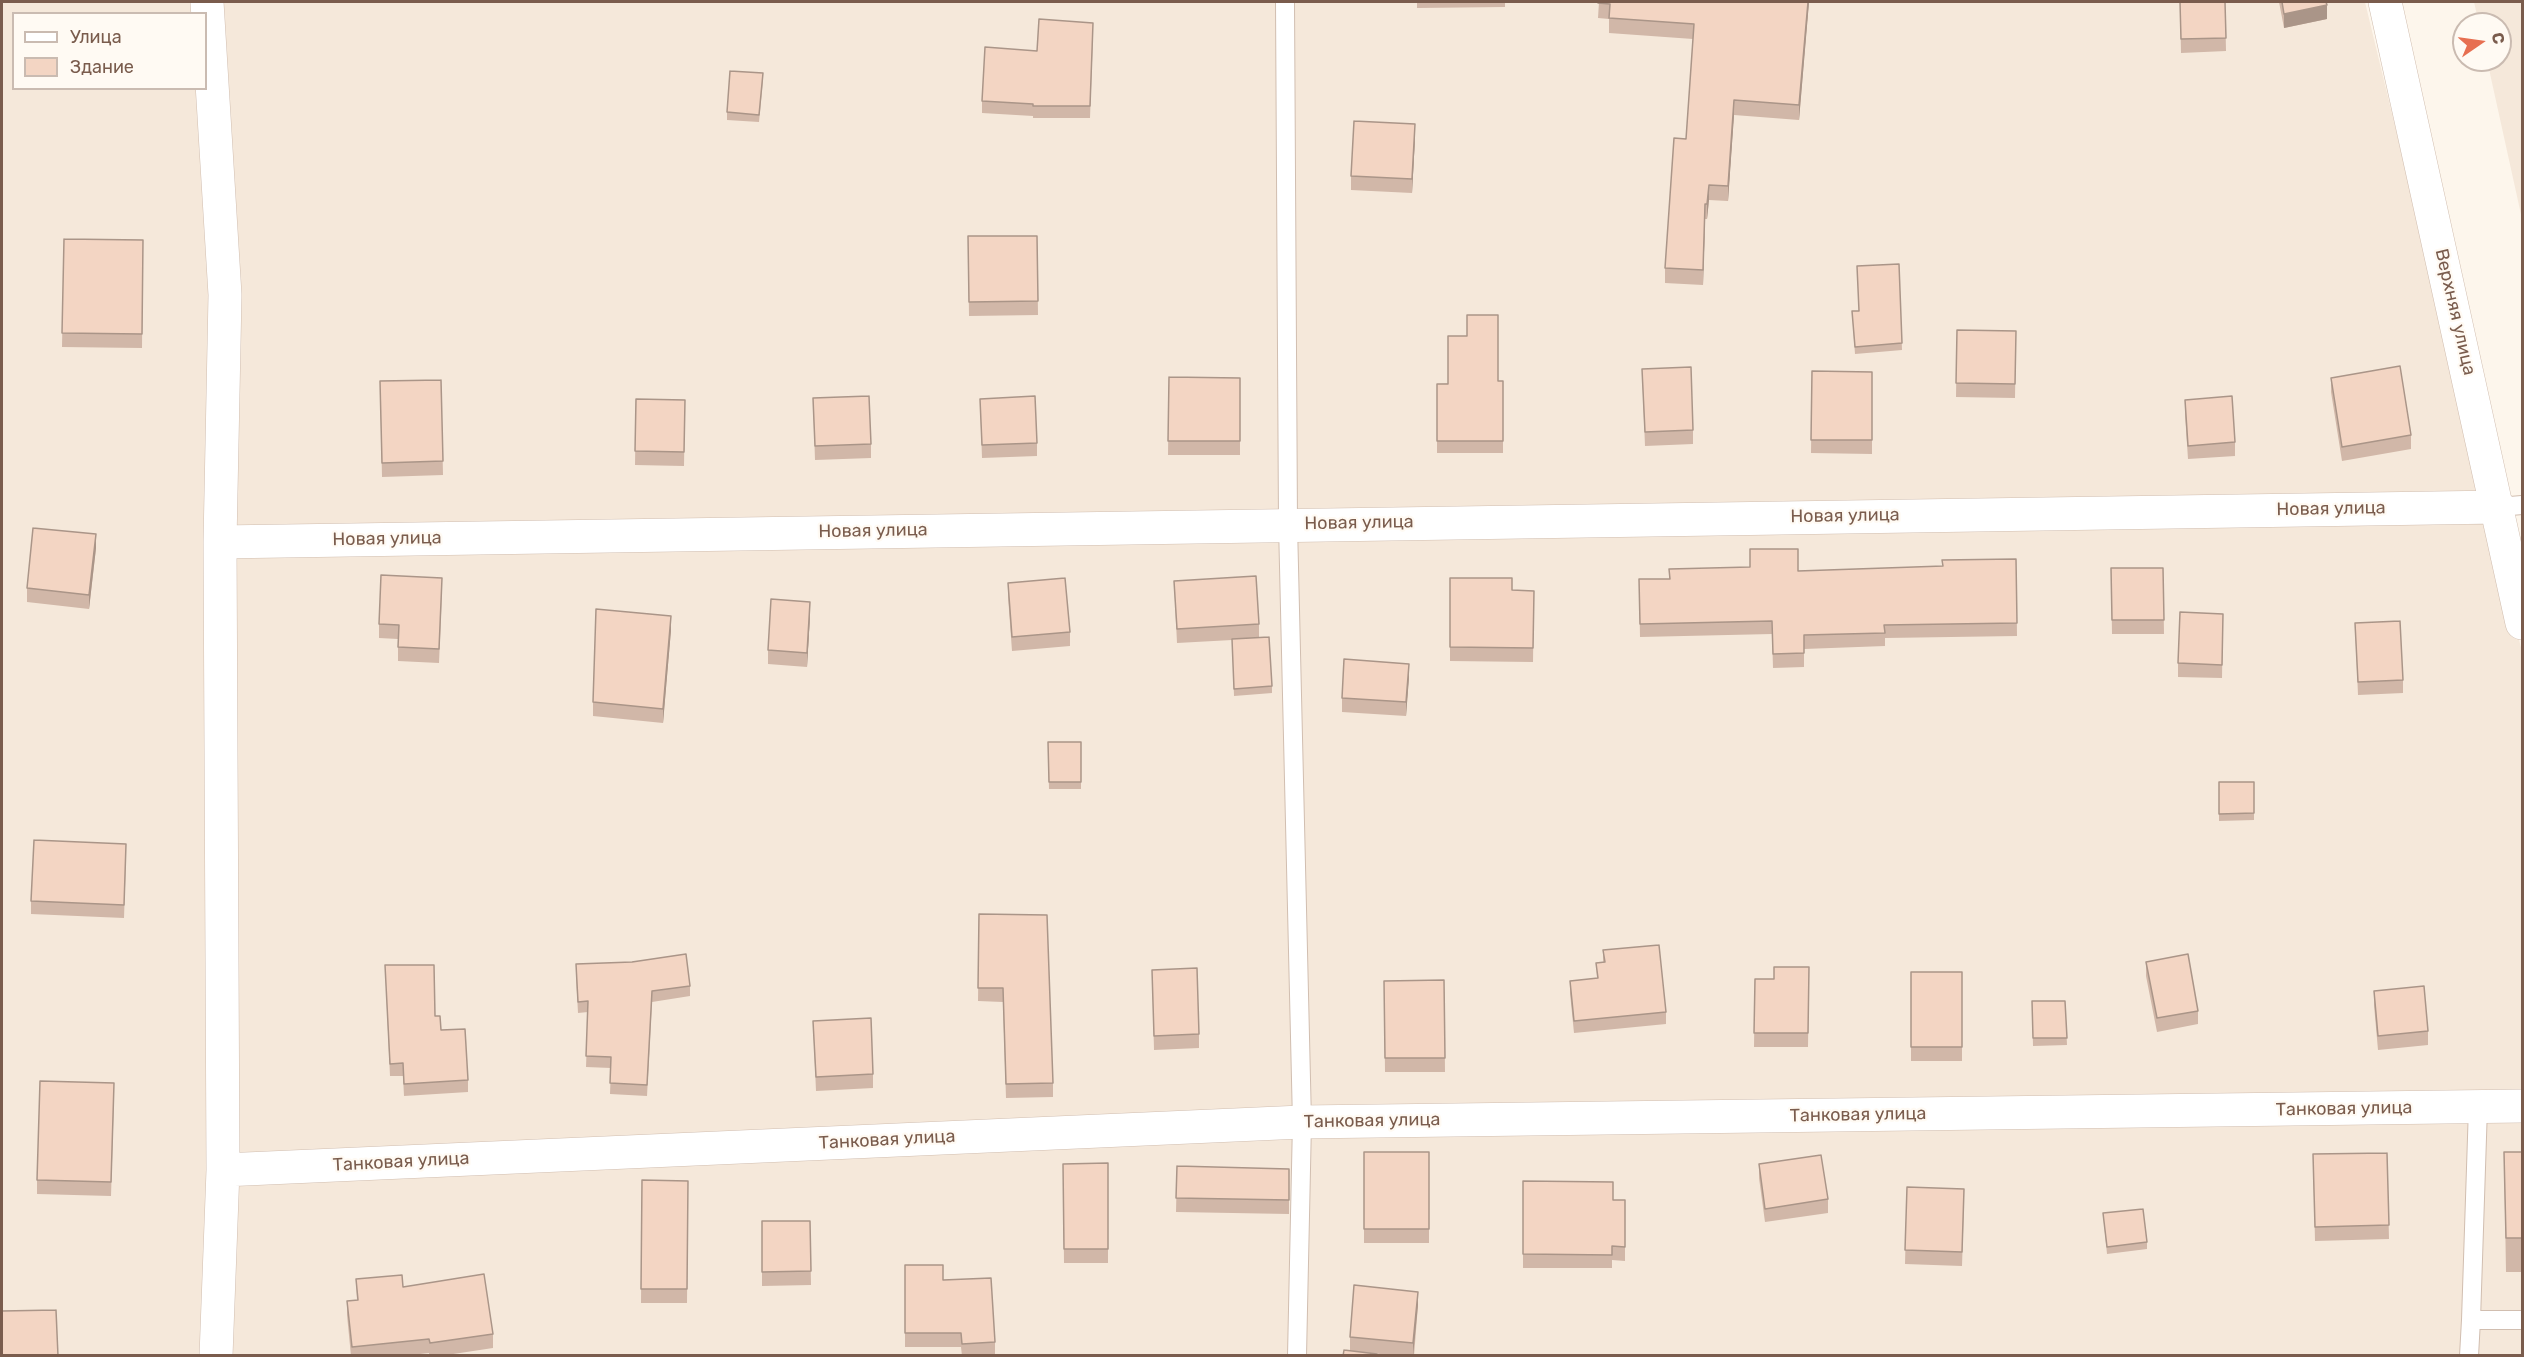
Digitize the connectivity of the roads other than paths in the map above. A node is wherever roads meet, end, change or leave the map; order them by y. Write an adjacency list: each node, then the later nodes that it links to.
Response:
1 (207, 2): 6 (street)
2 (1285, 2): 5 (lane)
3 (2385, 2): 4 (street, Верхняя улица)
4 (2511, 506): 5 (street, Новая улица); 7 (street, Верхняя улица)
5 (1288, 524): 6 (street, Новая улица); 10 (lane)
6 (220, 542): 11 (street)
7 (2523, 623)
8 (2478, 1107): 9 (street, Танковая улица); 10 (street, Танковая улица); 12 (lane)
9 (2523, 1107)
10 (1302, 1122): 11 (street, Танковая улица); 15 (lane)
11 (223, 1170): 14 (street)
12 (2471, 1320): 13 (lane); 16 (lane)
13 (2523, 1320)
14 (216, 1356)
15 (1297, 1356)
16 (2469, 1356)

